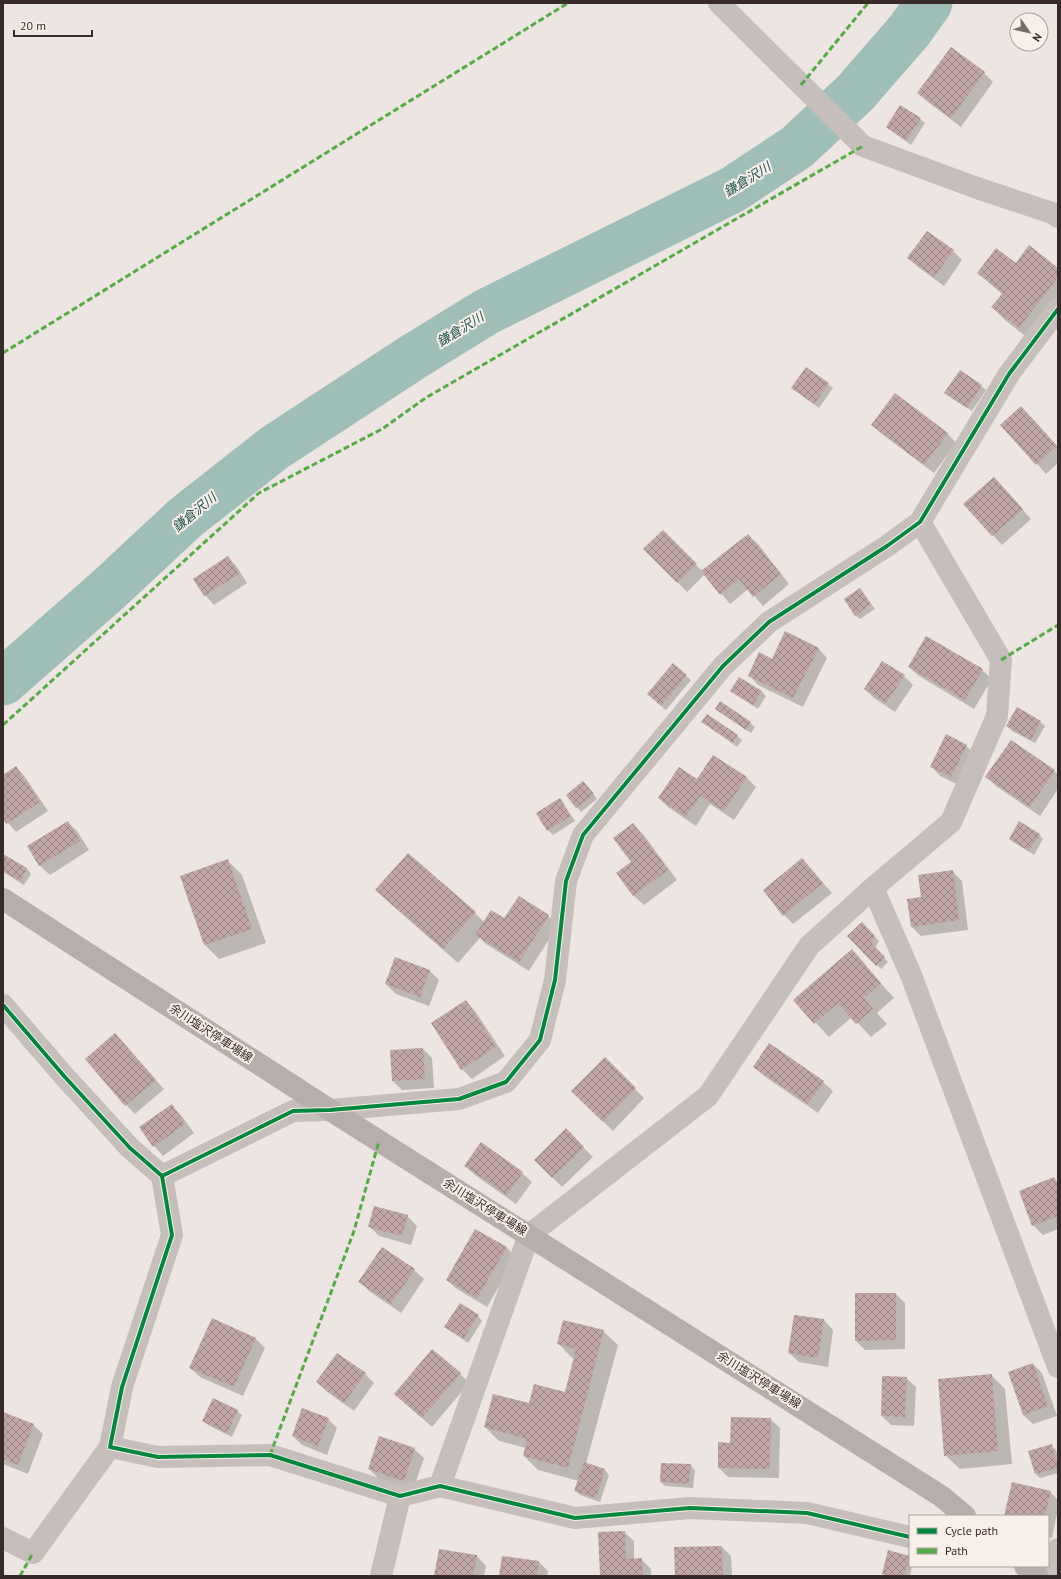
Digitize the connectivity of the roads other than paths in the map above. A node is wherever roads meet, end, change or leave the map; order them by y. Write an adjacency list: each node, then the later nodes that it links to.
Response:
1 (719, 3): 2 (street)
2 (1058, 217)
3 (1058, 309): 4 (street)
4 (920, 522): 5 (street); 8 (street)
5 (873, 888): 10 (street); 11 (street)
6 (3, 900): 8 (main road, 余川塩沢停車場線)
7 (3, 1006): 9 (street)
8 (330, 1110): 9 (street); 10 (main road, 余川塩沢停車場線)
9 (162, 1176): 12 (street)
10 (529, 1235): 13 (street); 15 (main road, 余川塩沢停車場線)
11 (1058, 1367)
12 (110, 1447): 14 (street); 17 (street)
13 (440, 1486): 14 (street); 16 (street)
14 (400, 1496): 20 (street)
15 (964, 1515)
16 (909, 1537)
17 (3, 1538)
18 (1058, 1549): 22 (street)
19 (1026, 1567): 21 (main road)
20 (381, 1576)
21 (1037, 1576)
22 (1053, 1576)

